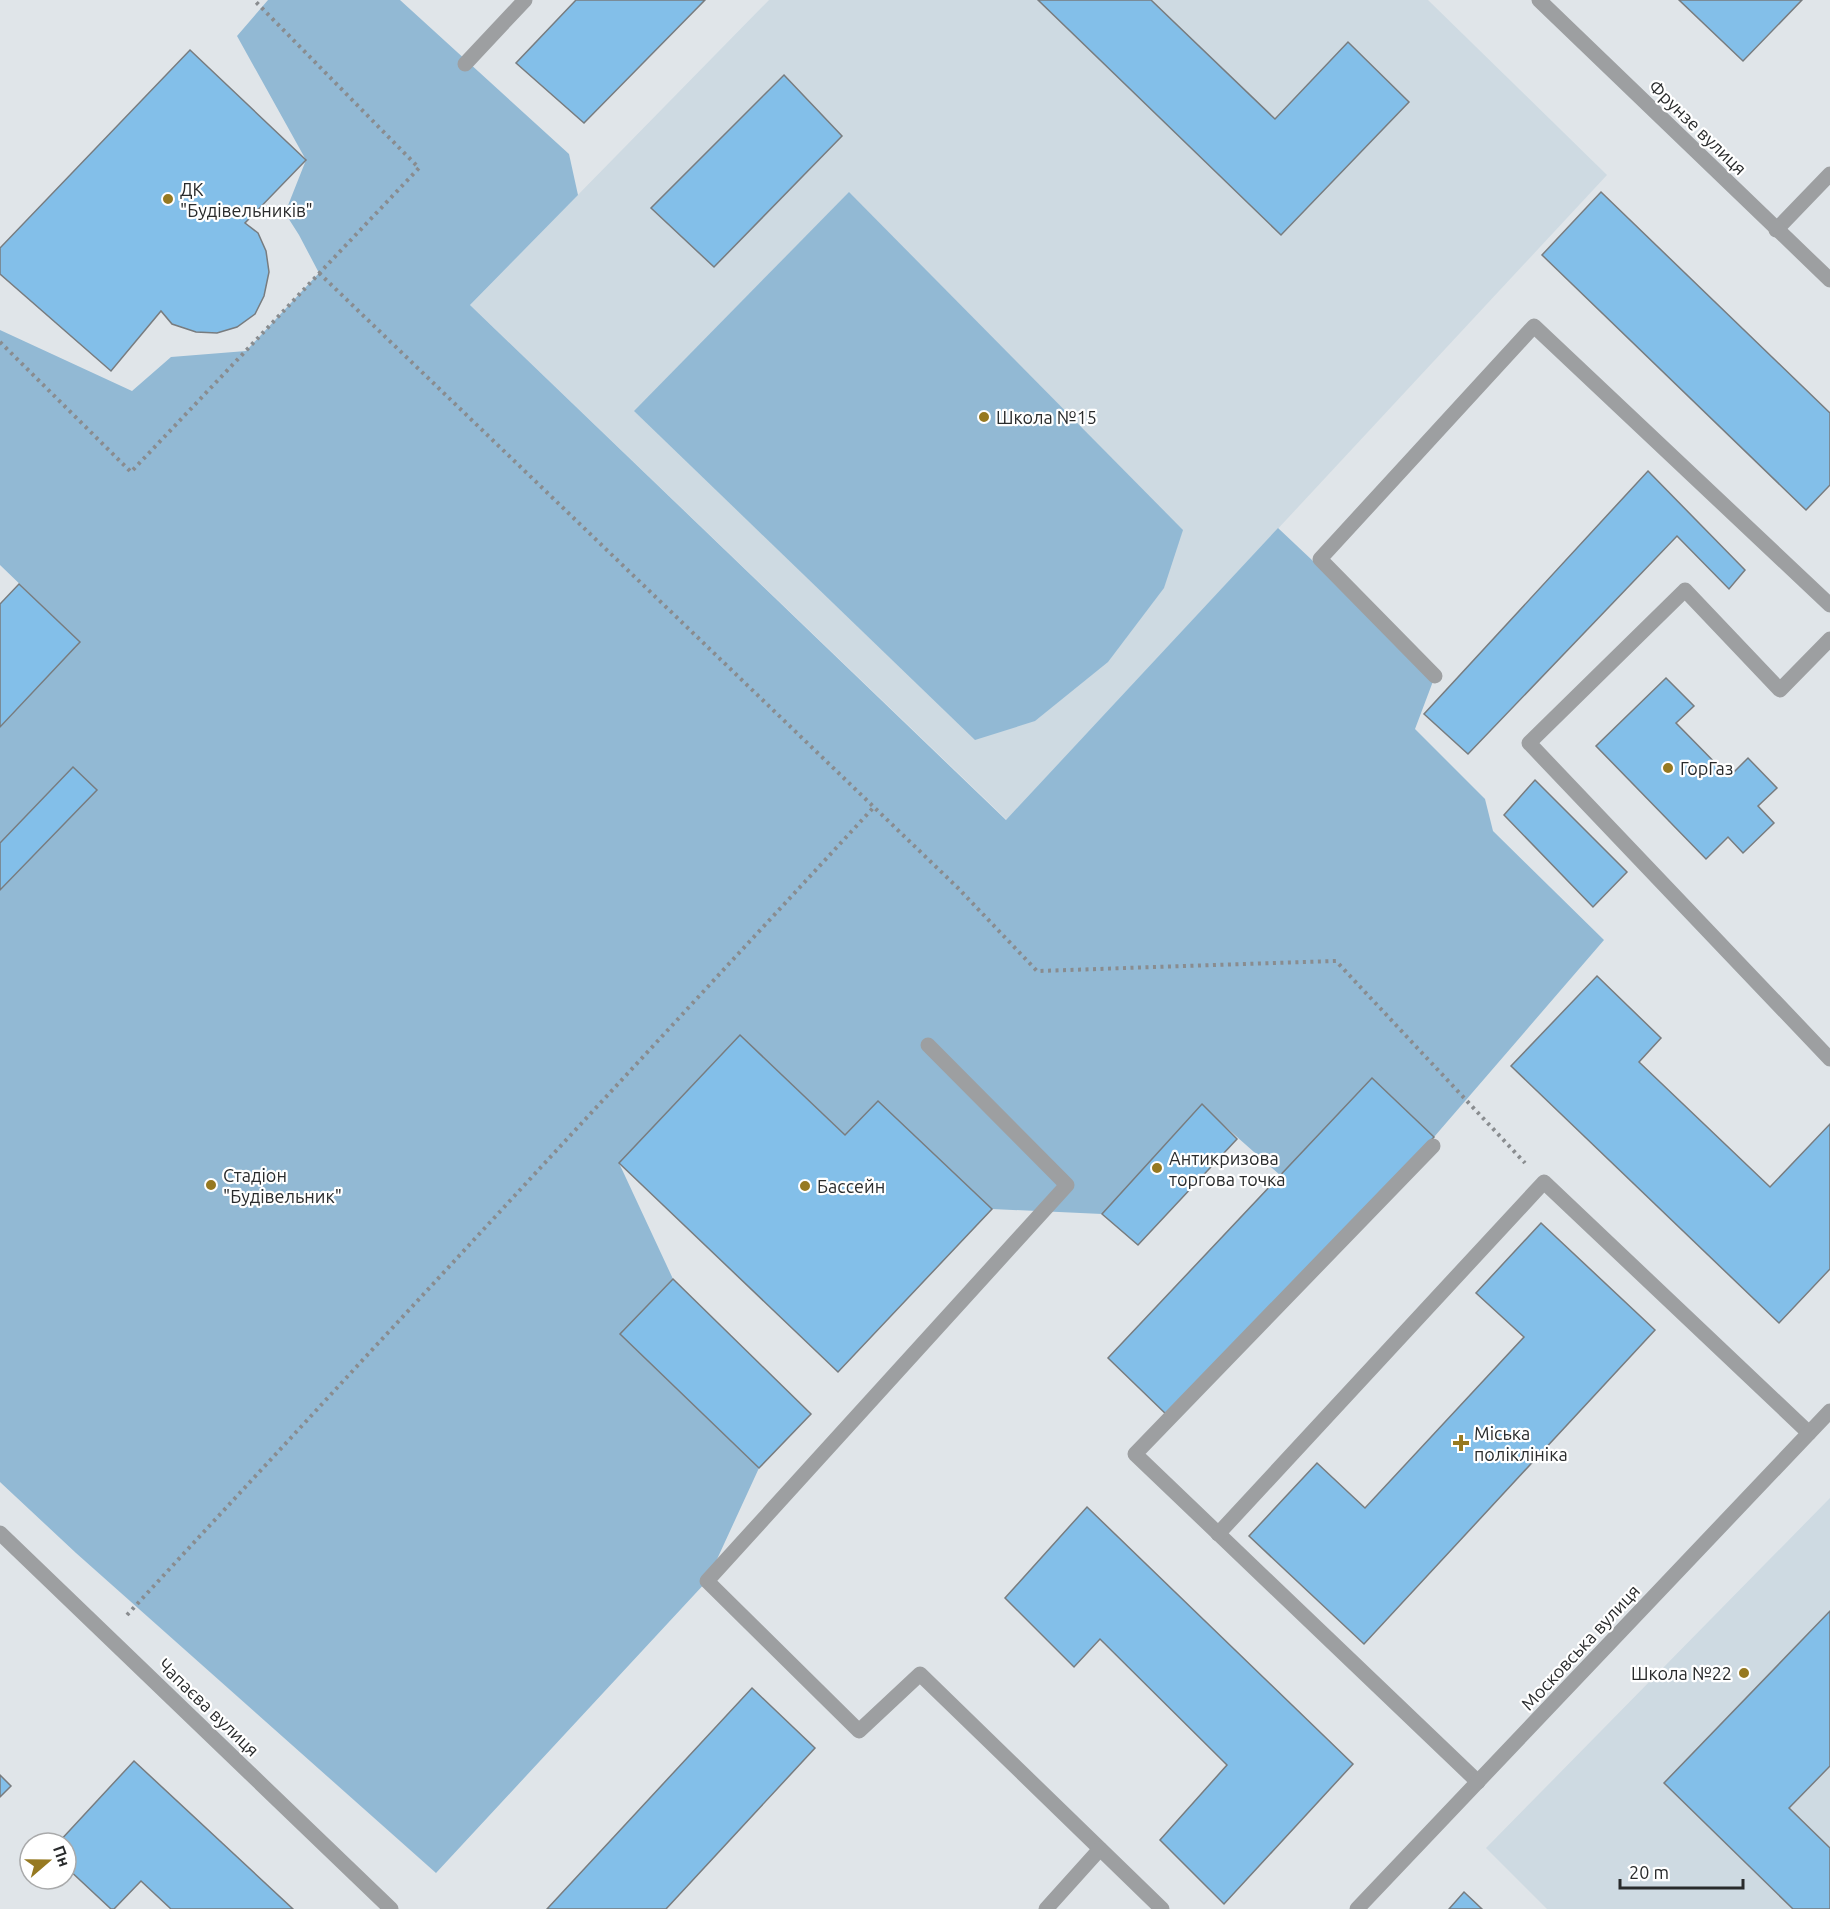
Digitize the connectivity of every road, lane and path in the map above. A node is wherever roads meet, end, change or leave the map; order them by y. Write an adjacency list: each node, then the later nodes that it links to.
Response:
1 (254, 0): 7 (path)
2 (525, 0): 4 (street)
3 (1539, 0): 6 (street, Фрунзе вулиця)
4 (465, 64)
5 (1830, 174): 6 (street)
6 (1776, 230): 8 (street, Фрунзе вулиця)
7 (319, 273): 9 (path); 13 (path)
8 (1830, 280)
9 (0, 342)
10 (1830, 605): 12 (street)
11 (1830, 639): 15 (street)
12 (1435, 676)
13 (874, 807): 17 (path); 22 (path)
14 (928, 1045): 24 (street)
15 (1830, 1059)
16 (1433, 1146): 21 (street)
17 (1544, 1182): 19 (street); 21 (street)
18 (1830, 1411): 19 (street, Московська вулиця)
19 (1809, 1433): 23 (street, Московська вулиця)
20 (0, 1533): 22 (street, Чапаєва вулиця)
21 (1218, 1534): 23 (street)
22 (108, 1636): 25 (street, Чапаєва вулиця)
23 (1478, 1782): 28 (street, Московська вулиця)
24 (1100, 1849): 26 (street); 27 (street)
25 (391, 1909)
26 (1046, 1909)
27 (1162, 1909)
28 (1357, 1909)

